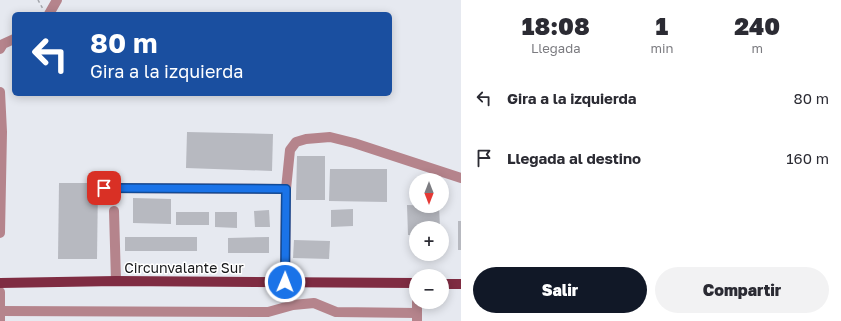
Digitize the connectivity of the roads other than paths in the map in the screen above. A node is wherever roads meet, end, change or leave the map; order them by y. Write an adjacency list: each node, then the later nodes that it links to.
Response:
1 (57, 0): 2 (street)
2 (50, 12)
3 (12, 40): 4 (street)
4 (0, 49)
5 (0, 92): 10 (street)
6 (461, 178): 8 (street)
7 (104, 188): 8 (street)
8 (286, 189): 12 (street)
9 (114, 211): 11 (street)
10 (0, 233)
11 (116, 281): 12 (main road, Circunvalante Sur); 13 (main road, Circunvalante Sur)
12 (285, 282): 14 (main road, Circunvalante Sur)
13 (0, 284)
14 (409, 284)
15 (449, 284): 16 (main road)
16 (461, 284)
17 (0, 292): 18 (street)
18 (1, 316): 19 (street)
19 (100, 316): 20 (street)
20 (200, 317): 21 (street)
21 (417, 317)

